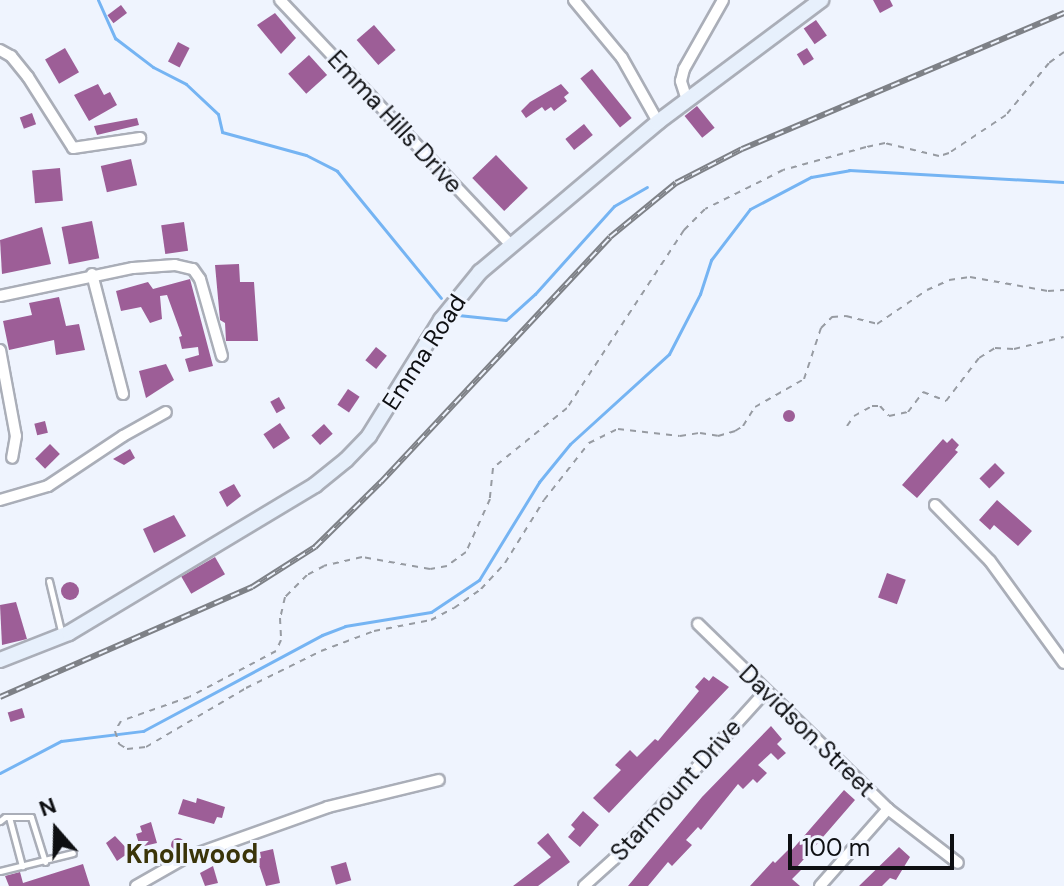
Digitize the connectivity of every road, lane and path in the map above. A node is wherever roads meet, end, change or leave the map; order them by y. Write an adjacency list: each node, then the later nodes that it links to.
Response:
1 (280, 0): 10 (street, Emma Hills Drive)
2 (574, 0): 8 (street)
3 (723, 0): 7 (street)
4 (821, 0): 7 (street, Emma Road)
5 (0, 50): 9 (street)
6 (1064, 52): 12 (path)
7 (687, 100): 8 (street, Emma Road)
8 (658, 122): 10 (street, Emma Road)
9 (140, 138)
10 (510, 244): 25 (street, Emma Road)
11 (92, 274): 13 (street); 16 (street); 17 (street)
12 (1064, 290)
13 (0, 296)
14 (1064, 337): 19 (path)
15 (0, 350): 20 (street)
16 (222, 356)
17 (123, 394)
18 (166, 412): 21 (street)
19 (847, 426)
20 (12, 458)
21 (0, 500)
22 (935, 505): 27 (street)
23 (49, 581): 25 (lane)
24 (698, 624): 28 (street, Davidson Street)
25 (62, 636): 26 (street, Emma Road)
26 (0, 660)
27 (1064, 663)
28 (765, 692): 30 (street, Davidson Street); 39 (street, Starmount Drive)
29 (439, 780): 38 (street)
30 (888, 809): 35 (street, Davidson Street); 40 (street)
31 (9, 817): 32 (lane); 34 (lane); 36 (lane)
32 (0, 821)
33 (73, 853): 34 (lane)
34 (45, 862): 36 (lane)
35 (958, 863)
36 (22, 866): 37 (lane)
37 (0, 871)
38 (136, 886)
39 (584, 886)
40 (820, 886)

